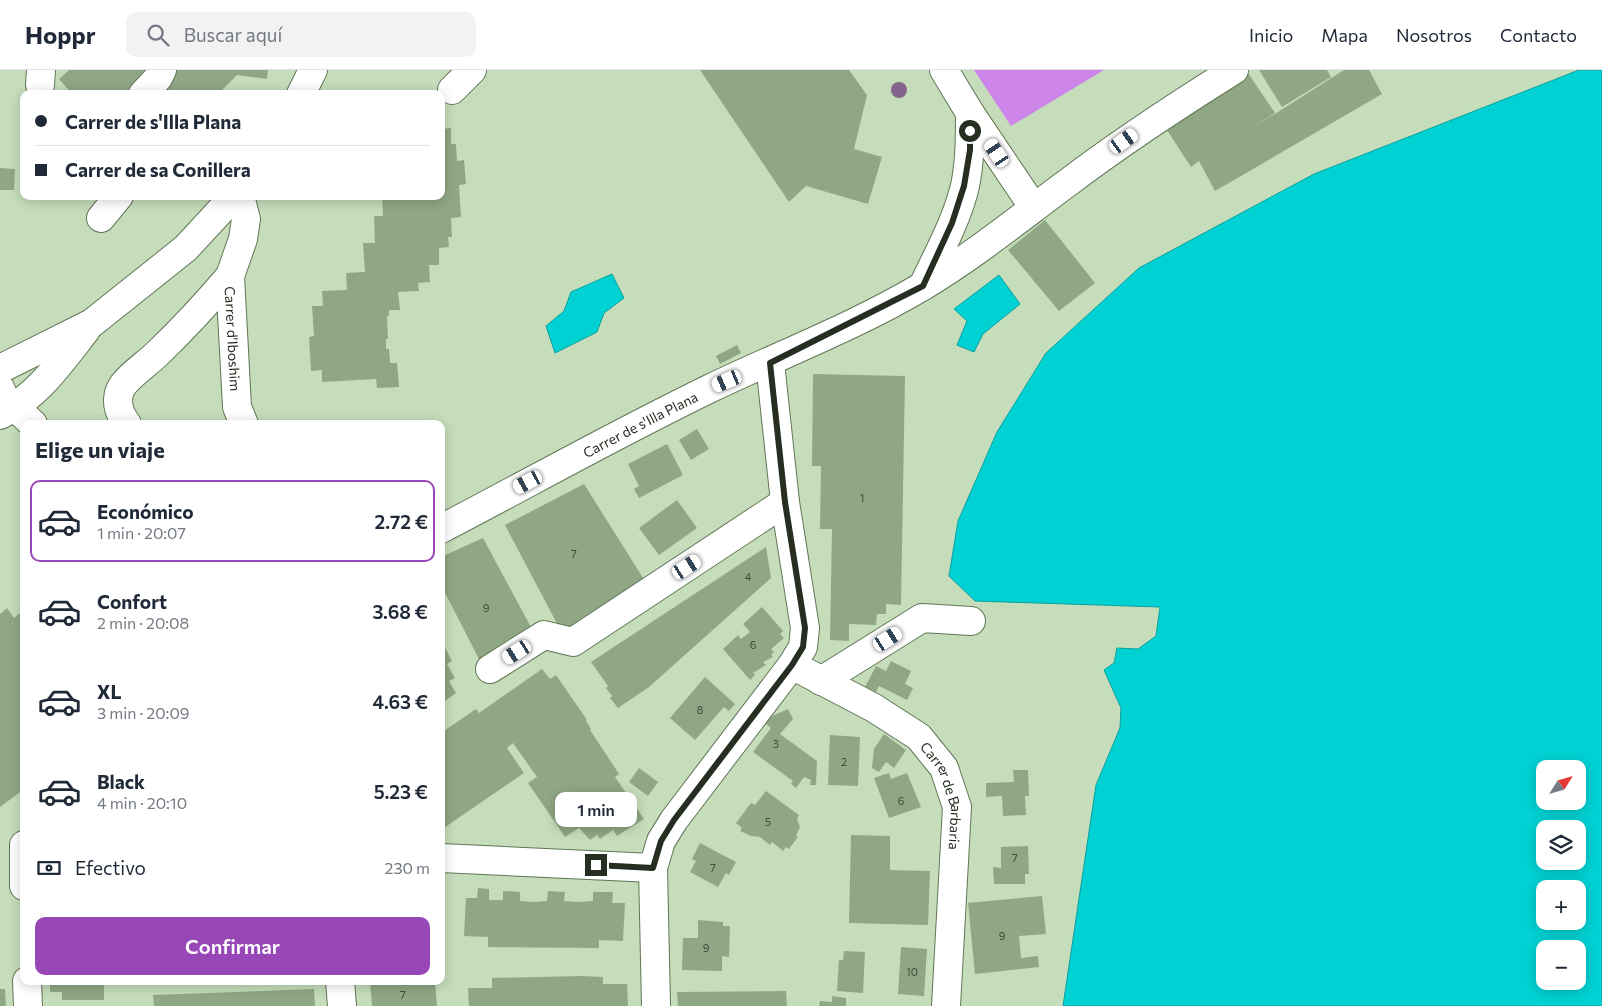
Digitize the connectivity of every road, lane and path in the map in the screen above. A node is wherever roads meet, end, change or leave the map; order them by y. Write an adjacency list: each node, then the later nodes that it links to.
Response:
1 (162, 70): 6 (street)
2 (313, 70): 7 (street)
3 (472, 70): 8 (street)
4 (944, 70): 9 (street)
5 (1234, 70): 13 (street, Carrer de s'Illa Plana)
6 (147, 90)
7 (303, 90)
8 (452, 90)
9 (970, 112): 13 (street); 16 (street)
10 (116, 200): 14 (street)
11 (230, 200): 17 (street)
12 (241, 200): 15 (street, Carrer d'Iboshim)
13 (1034, 208): 16 (street, Carrer de s'Illa Plana)
14 (101, 218)
15 (230, 276): 21 (street); 22 (street, Carrer d'Iboshim)
16 (923, 286): 18 (street, Carrer de s'Illa Plana)
17 (92, 323): 19 (street); 20 (street)
18 (770, 363): 23 (street); 24 (street, Carrer de s'Illa Plana)
19 (0, 369)
20 (12, 408)
21 (124, 420)
22 (242, 420)
23 (785, 502): 26 (street); 27 (street)
24 (445, 527)
25 (971, 621): 28 (street)
26 (792, 665): 28 (street, Carrer de Barbaria); 30 (street)
27 (490, 669)
28 (821, 681): 36 (street, Carrer de Barbaria)
29 (445, 858): 30 (street)
30 (653, 868): 35 (street)
31 (27, 985): 33 (street)
32 (340, 985): 34 (street)
33 (28, 1006)
34 (342, 1006)
35 (656, 1006)
36 (946, 1006)

